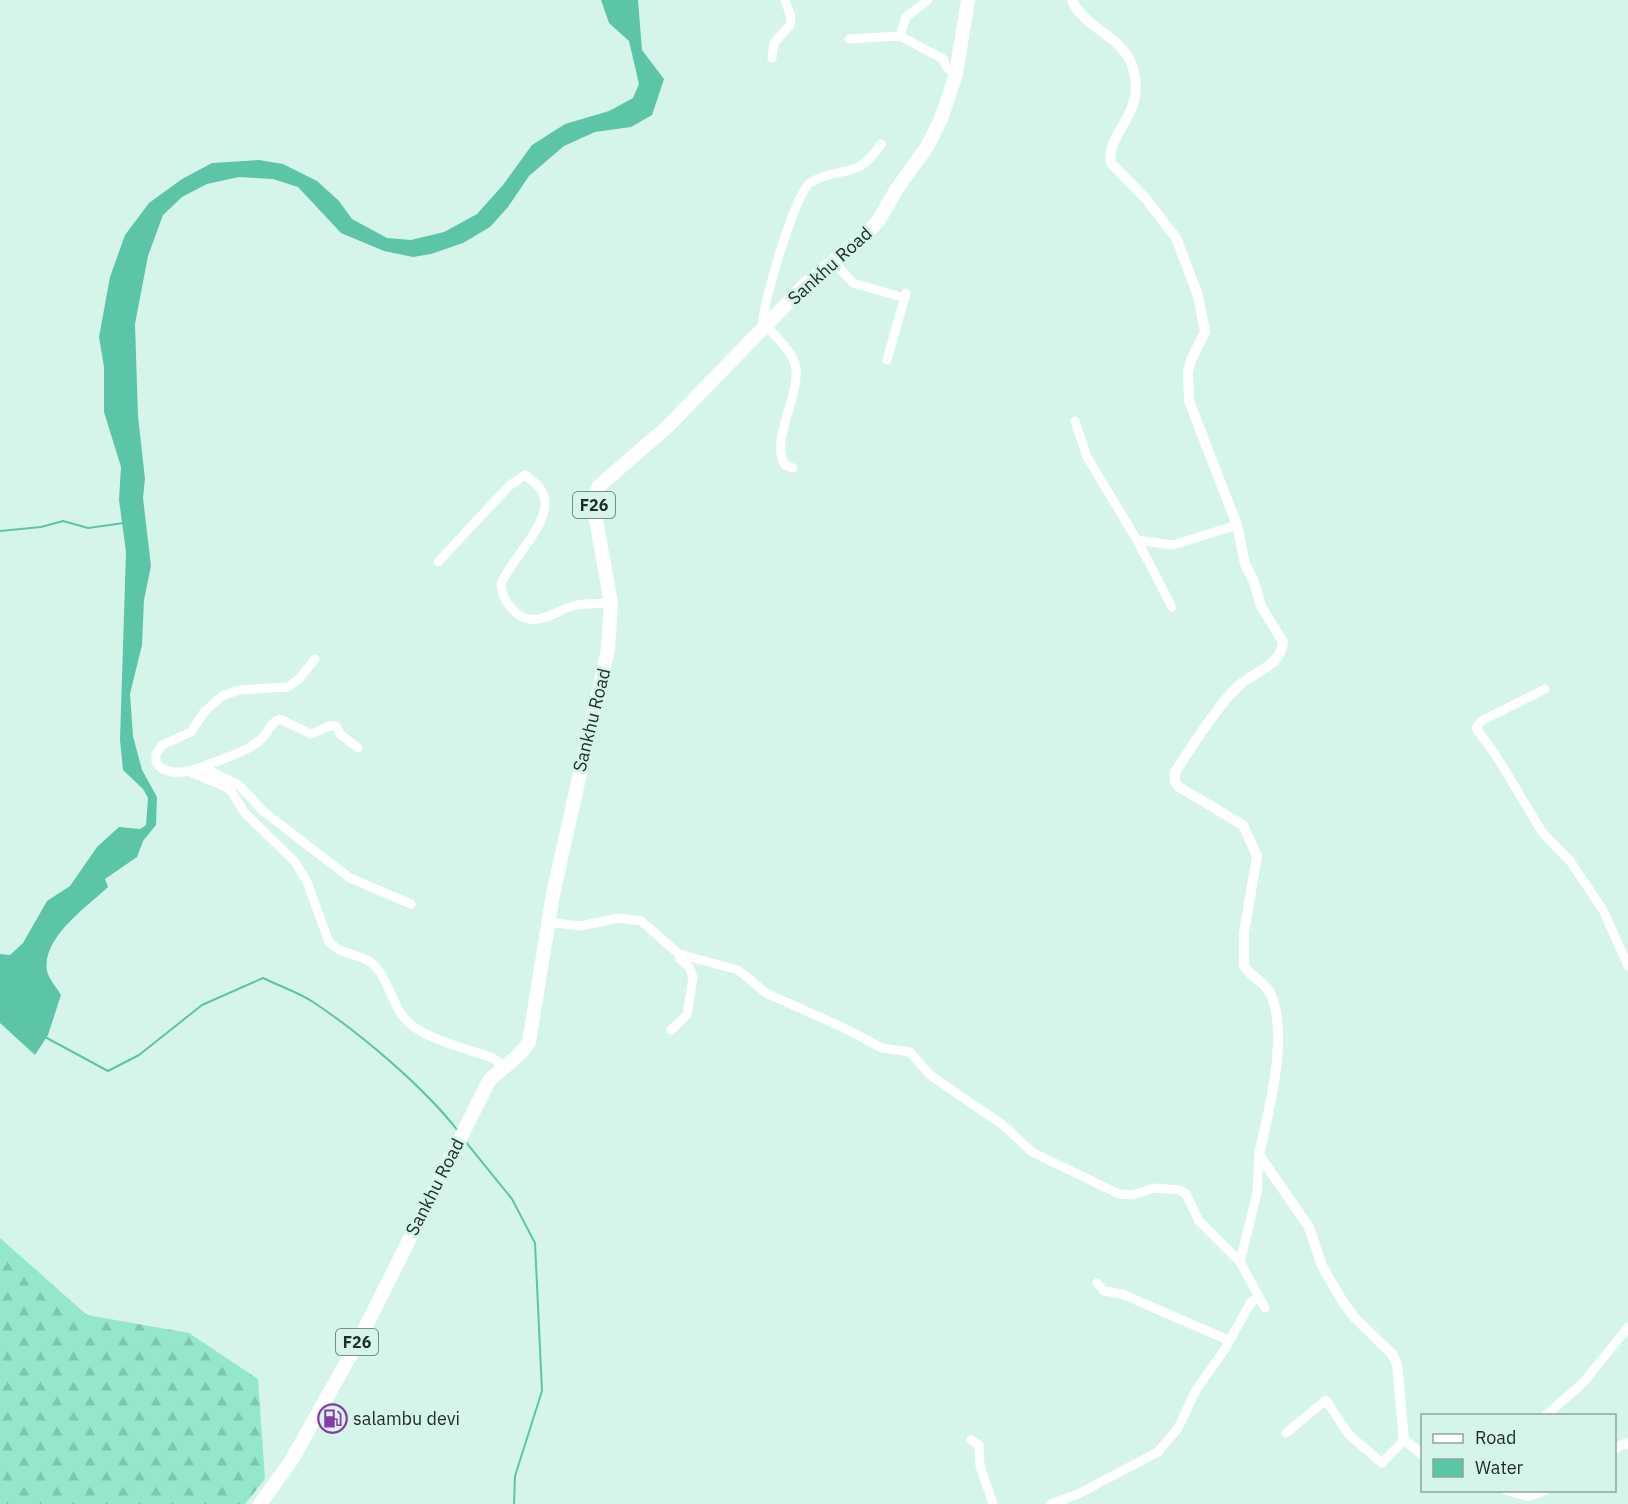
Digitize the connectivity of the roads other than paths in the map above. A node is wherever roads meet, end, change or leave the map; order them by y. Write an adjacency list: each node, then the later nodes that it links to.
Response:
1 (785, 0): 7 (street)
2 (928, 0): 5 (street)
3 (968, 0): 8 (main road, Sankhu Road / F26)
4 (1072, 0): 15 (street)
5 (900, 36): 6 (street); 8 (street)
6 (849, 39)
7 (772, 58)
8 (956, 74): 10 (main road, Sankhu Road / F26)
9 (881, 144): 11 (street)
10 (833, 261): 11 (main road, Sankhu Road / F26); 12 (street)
11 (767, 326): 14 (street); 18 (main road, Sankhu Road / F26)
12 (887, 360)
13 (1075, 421): 16 (street)
14 (793, 468)
15 (1236, 525): 16 (street); 31 (street)
16 (1137, 540): 19 (street)
17 (438, 562): 18 (street)
18 (611, 603): 26 (main road, Sankhu Road / F26)
19 (1172, 607)
20 (315, 659): 24 (street)
21 (1545, 689): 28 (street)
22 (358, 748): 23 (street)
23 (202, 767): 24 (street); 25 (street)
24 (188, 771): 30 (street)
25 (411, 904)
26 (548, 922): 27 (street); 30 (main road, Sankhu Road / F26)
27 (679, 954): 29 (street); 32 (street)
28 (1628, 966)
29 (671, 1030)
30 (503, 1066): 45 (main road, Sankhu Road / F26)
31 (1259, 1155): 32 (street); 41 (street)
32 (1240, 1262): 34 (street)
33 (1097, 1284): 37 (street)
34 (1258, 1298): 35 (street); 37 (street)
35 (1265, 1308)
36 (1628, 1327): 38 (street)
37 (1228, 1340): 47 (street)
38 (1547, 1414)
39 (1286, 1433): 41 (street)
40 (971, 1440): 46 (street)
41 (1404, 1440): 42 (street)
42 (1421, 1453)
43 (1510, 1492): 44 (street)
44 (1542, 1492)
45 (260, 1504)
46 (993, 1504)
47 (1051, 1504)

